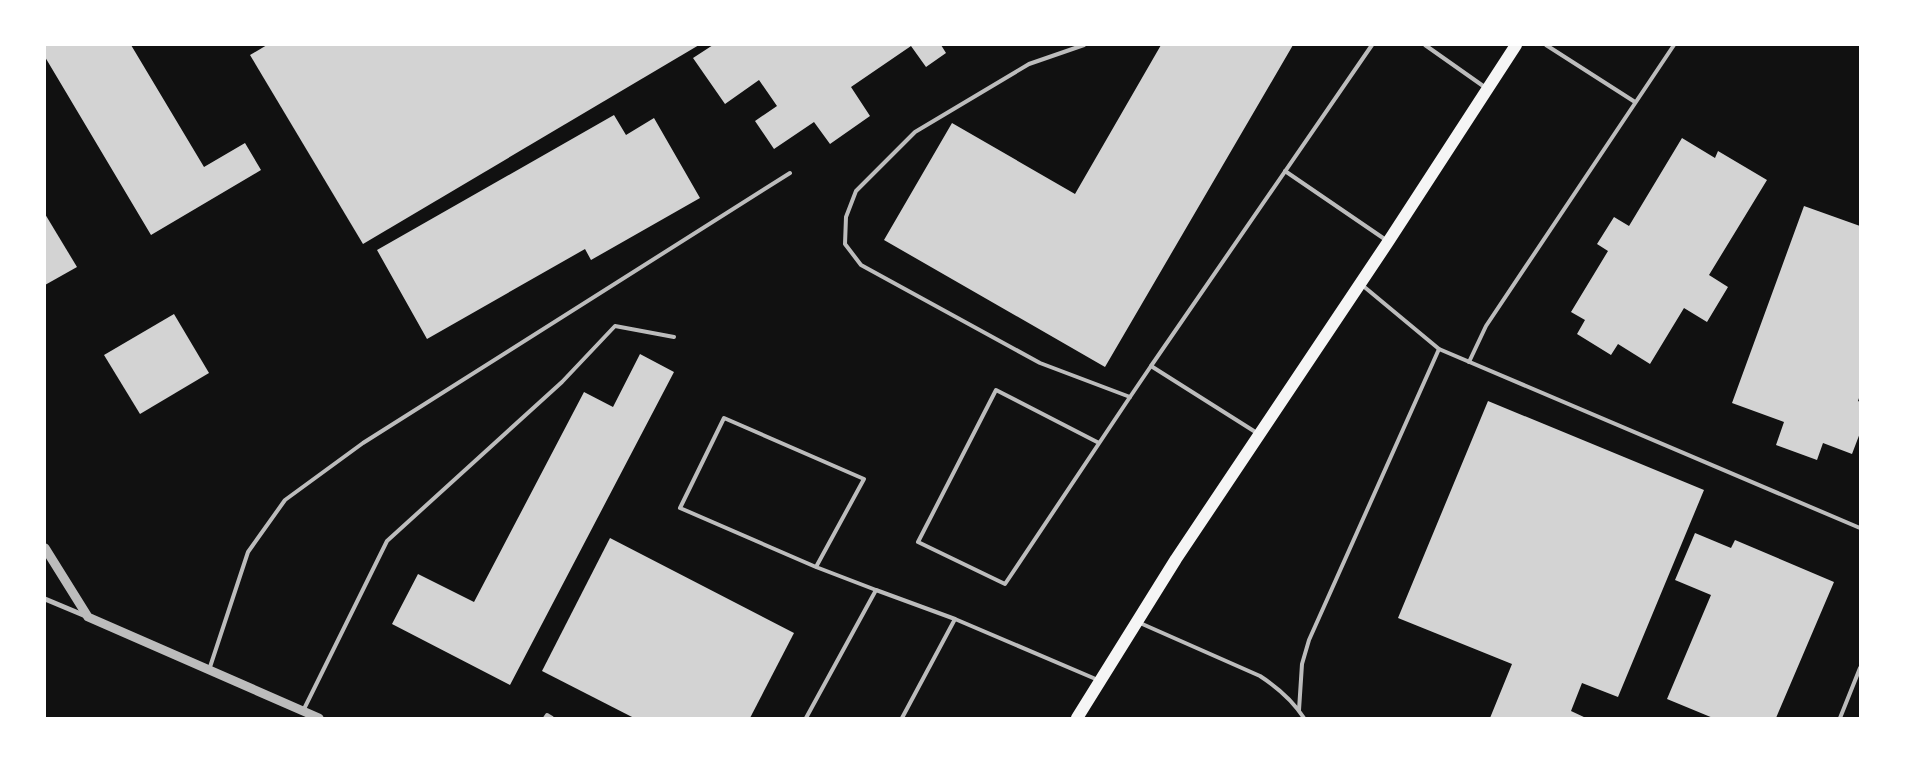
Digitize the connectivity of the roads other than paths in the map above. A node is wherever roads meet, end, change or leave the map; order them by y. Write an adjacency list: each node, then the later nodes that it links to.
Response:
1 (1084, 45): 17 (lane)
2 (1372, 45): 9 (lane)
3 (1425, 45): 7 (lane)
4 (1516, 45): 7 (main road)
5 (1546, 45): 8 (lane)
6 (1674, 45): 8 (lane)
7 (1487, 88): 11 (main road)
8 (1636, 102): 15 (lane)
9 (1285, 171): 11 (lane); 16 (lane)
10 (790, 173): 29 (lane)
11 (1388, 242): 12 (main road)
12 (1359, 283): 14 (lane); 18 (main road)
13 (674, 337): 32 (lane)
14 (1439, 349): 15 (lane); 31 (lane)
15 (1469, 362): 20 (lane)
16 (1151, 366): 17 (lane); 18 (lane)
17 (1130, 397): 19 (lane)
18 (1258, 434): 27 (main road)
19 (1099, 444): 19 (lane)
20 (1860, 528)
21 (45, 548): 25 (street)
22 (816, 567): 22 (lane); 23 (lane)
23 (876, 590): 26 (lane); 36 (lane)
24 (45, 599): 25 (street)
25 (88, 617): 29 (street)
26 (954, 619): 30 (lane); 37 (lane)
27 (1137, 621): 30 (main road); 31 (lane)
28 (1860, 668): 40 (lane)
29 (209, 670): 32 (street)
30 (1100, 681): 38 (main road)
31 (1299, 710): 39 (lane)
32 (303, 711): 33 (street)
33 (319, 718)
34 (545, 718): 35 (lane)
35 (552, 718)
36 (806, 718)
37 (902, 718)
38 (1077, 718)
39 (1304, 718)
40 (1840, 718)

